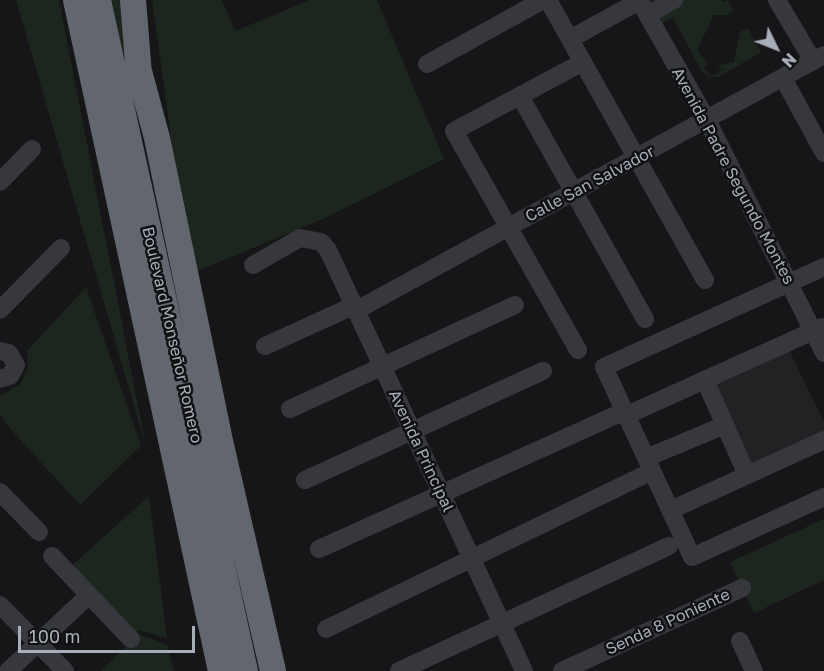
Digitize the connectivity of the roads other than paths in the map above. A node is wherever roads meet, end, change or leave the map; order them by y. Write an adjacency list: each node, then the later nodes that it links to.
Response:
1 (76, 0): 69 (highway, Boulevard Monseñor Romero)
2 (98, 0): 28 (highway, Boulevard Monseñor Romero)
3 (133, 0): 13 (highway)
4 (543, 0): 12 (street)
5 (548, 0): 9 (street)
6 (674, 0): 8 (street)
7 (777, 0): 10 (street)
8 (642, 5): 9 (street); 16 (street, Avenida Padre Segundo Montes)
9 (570, 39): 11 (street)
10 (818, 58): 14 (street, Calle San Salvador)
11 (583, 62): 15 (street); 19 (street)
12 (427, 64)
13 (139, 71): 28 (highway); 71 (highway)
14 (783, 78): 16 (street, Calle San Salvador); 18 (street)
15 (520, 96): 21 (street); 22 (street)
16 (706, 120): 19 (street, Calle San Salvador); 27 (street, Avenida Padre Segundo Montes)
17 (32, 149): 20 (street)
18 (823, 150)
19 (637, 159): 21 (street, Calle San Salvador); 26 (street)
20 (0, 182)
21 (574, 193): 22 (street, Calle San Salvador); 32 (street)
22 (510, 227): 30 (street, Calle San Salvador); 35 (street)
23 (61, 248): 31 (street)
24 (253, 265): 30 (street, Avenida Principal)
25 (824, 267): 27 (street)
26 (705, 280)
27 (789, 283): 33 (street, Avenida Padre Segundo Montes); 43 (street)
28 (162, 284): 70 (highway, Boulevard Monseñor Romero)
29 (515, 305): 38 (street)
30 (354, 308): 34 (street, Calle San Salvador); 38 (street, Avenida Principal)
31 (0, 310)
32 (645, 318)
33 (819, 329): 37 (street, Avenida Padre Segundo Montes); 41 (street)
34 (265, 346)
35 (578, 350)
36 (0, 351): 40 (street)
37 (824, 353)
38 (382, 367): 42 (street); 45 (street, Avenida Principal)
39 (543, 371): 45 (street)
40 (0, 379)
41 (705, 380): 43 (street); 44 (street)
42 (290, 409)
43 (621, 415): 47 (street); 51 (street)
44 (725, 425): 47 (street); 48 (street)
45 (413, 432): 49 (street); 51 (street, Avenida Principal)
46 (824, 440): 48 (street)
47 (644, 467): 53 (street); 58 (street)
48 (747, 476): 53 (street)
49 (305, 480)
50 (0, 492): 54 (street)
51 (442, 496): 56 (street); 58 (street, Avenida Principal)
52 (824, 497): 53 (street)
53 (671, 510)
54 (39, 532)
55 (669, 546): 62 (street)
56 (320, 549)
57 (52, 556): 60 (street)
58 (472, 558): 62 (street, Avenida Principal); 63 (street)
59 (742, 588): 74 (street, Senda 8 Poniente)
60 (89, 595): 64 (street); 66 (street)
61 (0, 605): 66 (street)
62 (502, 623): 72 (street); 73 (street, Avenida Principal)
63 (326, 629)
64 (131, 639)
65 (740, 641): 75 (street)
66 (38, 643): 67 (street); 68 (street)
67 (8, 671)
68 (65, 671)
69 (221, 671)
70 (245, 671)
71 (273, 671)
72 (399, 671)
73 (524, 671)
74 (562, 671)
75 (754, 671)

